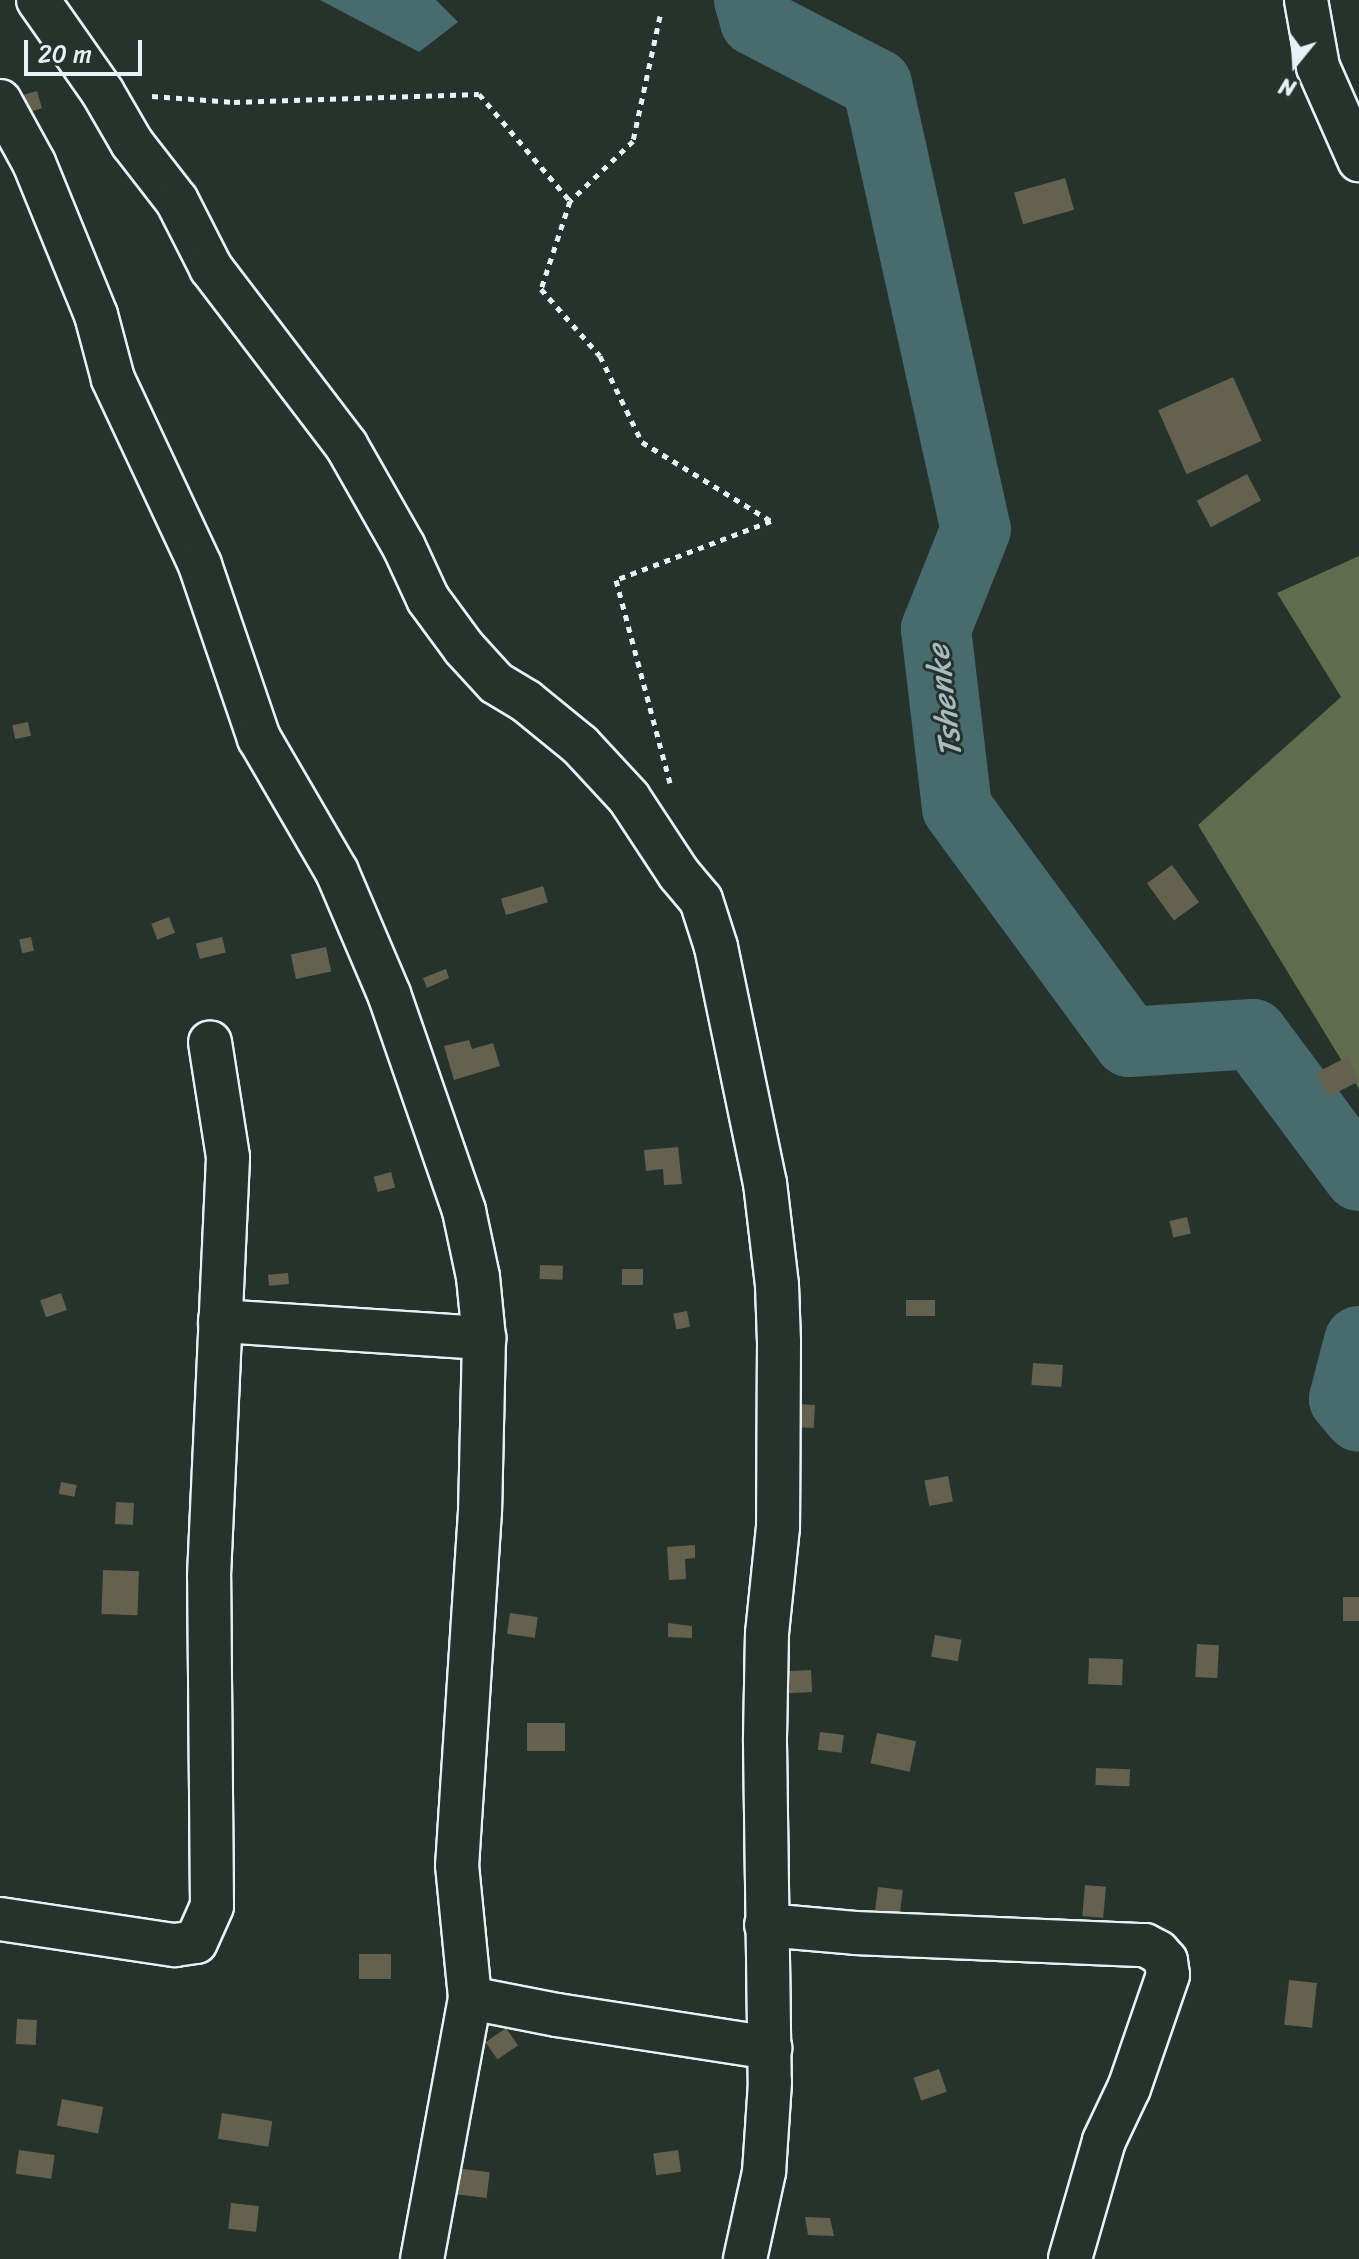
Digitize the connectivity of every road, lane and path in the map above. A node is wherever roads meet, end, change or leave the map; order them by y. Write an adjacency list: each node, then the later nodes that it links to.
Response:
1 (38, 0): 4 (street)
2 (1306, 0): 6 (street)
3 (660, 16): 7 (path)
4 (103, 93): 7 (path); 13 (street)
5 (0, 101): 11 (street)
6 (1359, 160)
7 (570, 201): 8 (path)
8 (673, 793)
9 (210, 1042): 10 (street)
10 (220, 1321): 11 (street); 12 (street)
11 (484, 1338): 14 (street)
12 (0, 1919)
13 (766, 1925): 15 (street); 18 (street)
14 (470, 1998): 15 (street); 16 (street)
15 (770, 2048): 17 (street)
16 (422, 2259)
17 (745, 2259)
18 (1070, 2259)

